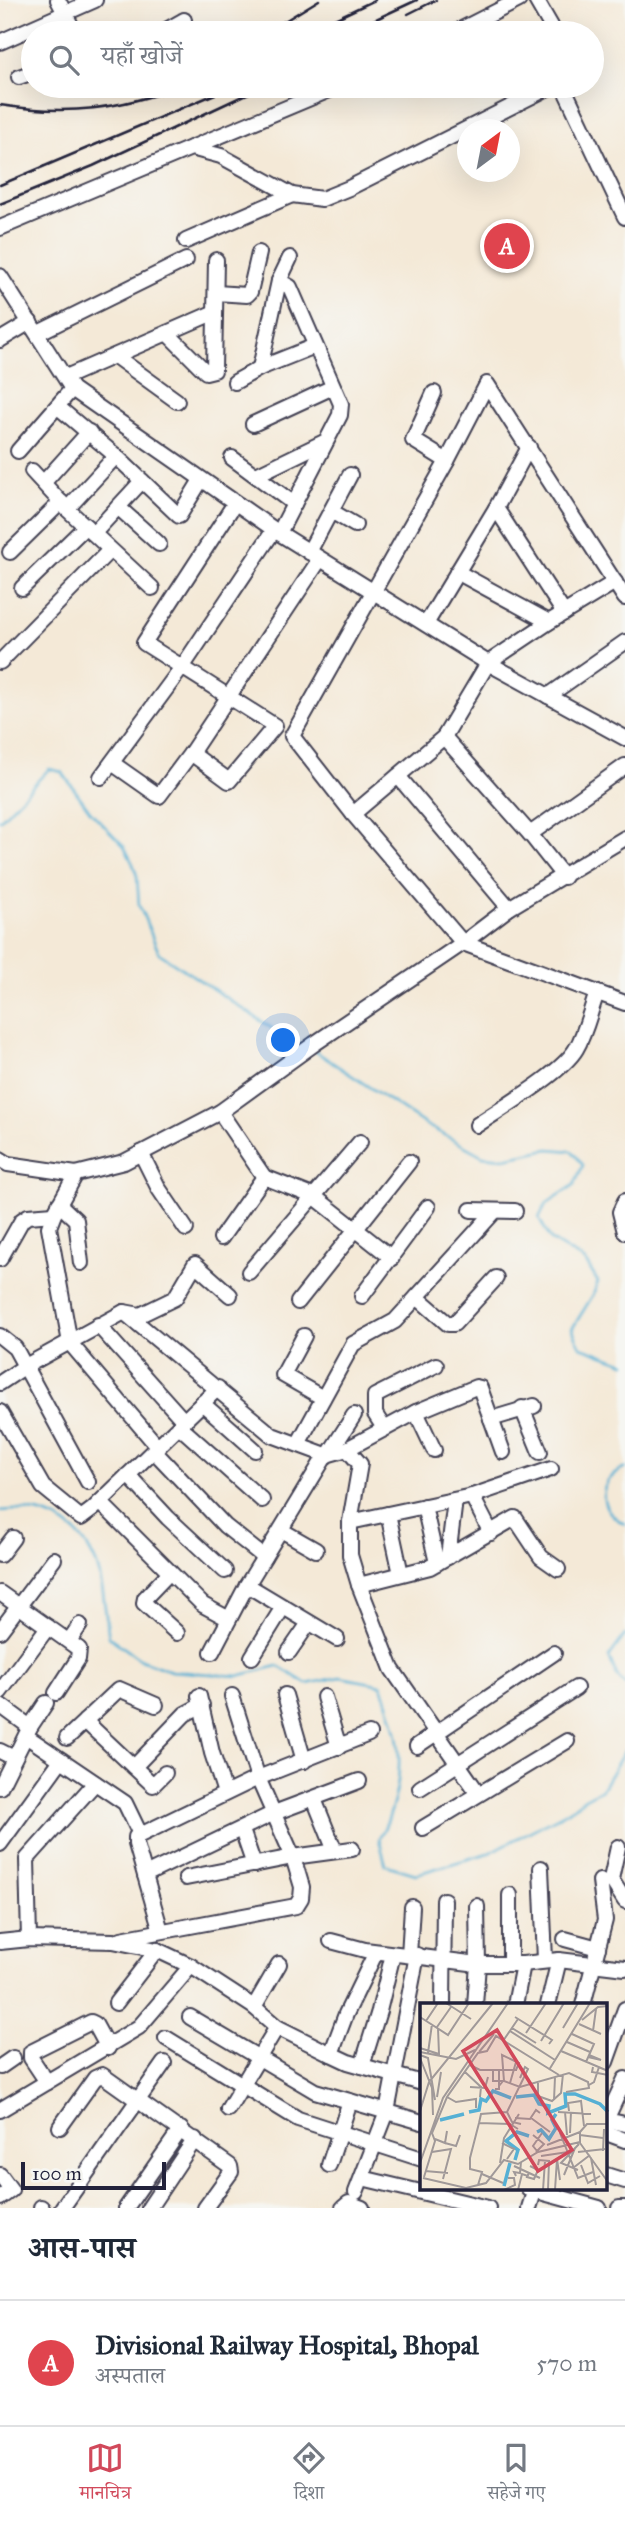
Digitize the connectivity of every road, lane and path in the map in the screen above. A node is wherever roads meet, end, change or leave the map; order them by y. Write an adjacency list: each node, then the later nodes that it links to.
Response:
1 (58, 0): 5 (street)
2 (95, 0): 5 (street)
3 (519, 0): 8 (street)
4 (537, 0): 9 (street)
5 (65, 15): 6 (street); 7 (street)
6 (51, 21)
7 (68, 21)
8 (478, 21)
9 (548, 21)
10 (21, 33): 11 (street)
11 (0, 42)
12 (310, 98): 15 (street)
13 (528, 98): 16 (street)
14 (569, 98): 17 (street)
15 (191, 148): 16 (street); 18 (street)
16 (292, 195): 19 (street)
17 (625, 217)
18 (0, 228)
19 (186, 241)
20 (259, 253): 26 (street)
21 (290, 258): 25 (street)
22 (186, 260): 28 (street)
23 (215, 260): 26 (street)
24 (0, 276): 28 (street)
25 (279, 281): 31 (street); 33 (street)
26 (216, 293): 27 (street)
27 (215, 312): 29 (street); 29 (street)
28 (34, 328): 30 (street); 35 (street)
29 (167, 333): 32 (street)
30 (0, 340)
31 (315, 346): 33 (street); 36 (street)
32 (115, 355): 35 (street); 38 (street)
33 (260, 368): 34 (street)
34 (235, 382)
35 (69, 383): 39 (street); 51 (street)
36 (333, 387): 40 (street); 42 (street)
37 (434, 393): 47 (street)
38 (177, 401)
39 (58, 407): 41 (street); 44 (street)
40 (253, 425)
41 (89, 432): 45 (street); 53 (street)
42 (324, 442): 49 (street); 55 (street)
43 (529, 447): 47 (street); 58 (street); 68 (street)
44 (19, 451)
45 (116, 456): 52 (street); 56 (street)
46 (232, 458): 49 (street)
47 (447, 461): 71 (street)
48 (32, 471): 53 (street)
49 (256, 475): 55 (street)
50 (350, 475): 59 (street)
51 (201, 480): 52 (street); 54 (street)
52 (142, 481): 57 (street)
53 (44, 482): 56 (street)
54 (235, 503): 62 (street); 79 (street)
55 (294, 504): 62 (street)
56 (64, 505): 61 (street); 65 (street)
57 (118, 507): 61 (street); 63 (street)
58 (496, 508): 67 (street); 73 (street)
59 (331, 511): 60 (street); 66 (street)
60 (355, 525)
61 (90, 529): 64 (street); 69 (street)
62 (276, 531): 66 (street); 79 (street)
63 (159, 544)
64 (110, 550): 70 (street); 77 (street)
65 (10, 552)
66 (315, 555): 71 (street); 80 (street)
67 (457, 572): 74 (street); 75 (street)
68 (615, 582): 72 (street); 73 (street)
69 (22, 588)
70 (152, 588)
71 (372, 591): 75 (street); 89 (street)
72 (625, 598)
73 (564, 613): 74 (street)
74 (549, 622): 78 (street)
75 (426, 624): 78 (street)
76 (625, 642): 81 (street)
77 (0, 662)
78 (488, 663): 81 (street); 82 (street)
79 (183, 666): 80 (street); 85 (street)
80 (229, 696): 84 (street); 84 (street)
81 (548, 696): 83 (street)
82 (444, 737): 87 (street); 90 (street)
83 (625, 738)
84 (191, 753): 85 (street)
85 (112, 762): 88 (street)
86 (625, 766): 90 (street)
87 (398, 776): 89 (street); 93 (street)
88 (101, 778)
89 (353, 814): 94 (street)
90 (530, 834): 92 (street)
91 (625, 838): 92 (street)
92 (564, 877): 93 (street)
93 (509, 908): 94 (street)
94 (463, 943): 95 (street); 97 (street)
95 (597, 993): 96 (street); 98 (street)
96 (625, 1003)
97 (220, 1112): 100 (street); 104 (street)
98 (477, 1125)
99 (359, 1142): 105 (street)
100 (141, 1153): 103 (street); 112 (street)
101 (0, 1159): 103 (street)
102 (409, 1162): 113 (street)
103 (76, 1174): 108 (street)
104 (264, 1177): 105 (street); 115 (street)
105 (315, 1197): 113 (street); 119 (street)
106 (625, 1201): 114 (street)
107 (428, 1208): 116 (street)
108 (57, 1209): 117 (street); 118 (street); 129 (street)
109 (471, 1210): 111 (street)
110 (515, 1211): 111 (street)
111 (494, 1212): 123 (street)
112 (186, 1229)
113 (355, 1230): 116 (street); 124 (street)
114 (625, 1231)
115 (221, 1238)
116 (392, 1258): 122 (street)
117 (0, 1259)
118 (80, 1263)
119 (249, 1272)
120 (496, 1278): 123 (street)
121 (230, 1295): 125 (street)
122 (362, 1296)
123 (417, 1297): 134 (street)
124 (298, 1302)
125 (124, 1312): 126 (street); 133 (street)
126 (98, 1325): 129 (street); 140 (street)
127 (0, 1336): 131 (street)
128 (304, 1336): 134 (street)
129 (70, 1343): 131 (street); 143 (street)
130 (436, 1365): 141 (street)
131 (24, 1367): 132 (street); 152 (street)
132 (0, 1383)
133 (218, 1388): 135 (street); 142 (street)
134 (323, 1398): 142 (street)
135 (202, 1404): 140 (street); 145 (street)
136 (0, 1412): 156 (street)
137 (416, 1412): 139 (street); 141 (street); 146 (street)
138 (354, 1415): 149 (street)
139 (491, 1419): 147 (street); 148 (street)
140 (181, 1424): 143 (street); 154 (street)
141 (384, 1428): 144 (street)
142 (298, 1444): 149 (street)
143 (156, 1449): 151 (street); 165 (street)
144 (347, 1449): 149 (street); 159 (street)
145 (255, 1450)
146 (434, 1450)
147 (503, 1452)
148 (540, 1452)
149 (328, 1455): 160 (street)
150 (551, 1469): 153 (street)
151 (128, 1475): 156 (street); 169 (street)
152 (88, 1482)
153 (472, 1496): 155 (street); 161 (street)
154 (262, 1500)
155 (455, 1500): 157 (street); 167 (street)
156 (100, 1502): 170 (street)
157 (424, 1506): 158 (street); 167 (street)
158 (388, 1514): 159 (street); 171 (street)
159 (350, 1522): 173 (street)
160 (281, 1530): 163 (street); 165 (street)
161 (491, 1533): 167 (street); 168 (street)
162 (13, 1538): 164 (street)
163 (316, 1550)
164 (0, 1555)
165 (264, 1557): 172 (street)
166 (54, 1559): 175 (street)
167 (442, 1560): 171 (street)
168 (558, 1569)
169 (225, 1570)
170 (170, 1572): 177 (street); 182 (street)
171 (401, 1574): 173 (street)
172 (247, 1585): 176 (street); 177 (street)
173 (359, 1585): 198 (street)
174 (0, 1593): 175 (street)
175 (19, 1606): 180 (street); 181 (street)
176 (282, 1607): 178 (street); 188 (street)
177 (229, 1619): 185 (street)
178 (309, 1623): 183 (street); 186 (street)
179 (80, 1625): 184 (street)
180 (48, 1627): 184 (street); 190 (street)
181 (0, 1631)
182 (177, 1633)
183 (337, 1639)
184 (69, 1641): 197 (street)
185 (212, 1652)
186 (289, 1652)
187 (554, 1654): 198 (street)
188 (251, 1657)
189 (576, 1688): 208 (street)
190 (0, 1692)
191 (285, 1695): 207 (street)
192 (232, 1696): 211 (street)
193 (324, 1697): 203 (street)
194 (0, 1705): 197 (street)
195 (156, 1706): 196 (street)
196 (85, 1721): 200 (street); 209 (street)
197 (28, 1731): 205 (street); 206 (street)
198 (437, 1733): 202 (street); 208 (street)
199 (369, 1734): 203 (street)
200 (67, 1738)
201 (567, 1741): 217 (street)
202 (417, 1746)
203 (339, 1747): 207 (street)
204 (0, 1752): 205 (street)
205 (15, 1758): 214 (street)
206 (61, 1760): 213 (street); 223 (street)
207 (304, 1761): 211 (street)
208 (457, 1764): 215 (street); 217 (street)
209 (134, 1767): 210 (street); 216 (street)
210 (165, 1773)
211 (258, 1778): 216 (street); 219 (street)
212 (359, 1781): 218 (street)
213 (95, 1783): 222 (street); 239 (street)
214 (0, 1785)
215 (421, 1788)
216 (225, 1793): 222 (street)
217 (478, 1793): 220 (street)
218 (314, 1799): 219 (street); 226 (street)
219 (274, 1813): 221 (street); 227 (street)
220 (423, 1828)
221 (242, 1830): 228 (street); 230 (street)
222 (140, 1835): 230 (street)
223 (0, 1844)
224 (618, 1847): 235 (street)
225 (352, 1849): 226 (street)
226 (335, 1851): 227 (street)
227 (293, 1857): 228 (street); 238 (street)
228 (254, 1865): 231 (street)
229 (541, 1868): 250 (street)
230 (145, 1875): 238 (street)
231 (186, 1878)
232 (600, 1881): 244 (street)
233 (510, 1895): 253 (street)
234 (444, 1900): 249 (street)
235 (625, 1901)
236 (412, 1906): 248 (street)
237 (477, 1906): 252 (street)
238 (161, 1931): 241 (street)
239 (29, 1939): 241 (street); 243 (street)
240 (565, 1939): 244 (street)
241 (113, 1941): 245 (street)
242 (331, 1941): 246 (street)
243 (0, 1942)
244 (598, 1948): 254 (street)
245 (157, 1950): 255 (street); 257 (street)
246 (376, 1952): 247 (street); 269 (street)
247 (393, 1954): 248 (street); 274 (street)
248 (413, 1955): 249 (street); 276 (street)
249 (444, 1959): 252 (street); 258 (street)
250 (552, 1960): 253 (street); 254 (street); 261 (street)
251 (279, 1964): 263 (street)
252 (478, 1964): 253 (street); 259 (street)
253 (517, 1964): 260 (street)
254 (593, 1965): 256 (street); 262 (street)
255 (191, 1966): 263 (street); 268 (street)
256 (625, 1968)
257 (116, 2003)
258 (443, 2003)
259 (475, 2003)
260 (515, 2003)
261 (548, 2003)
262 (584, 2003)
263 (254, 2007): 266 (street)
264 (625, 2009): 271 (street)
265 (190, 2017): 270 (street)
266 (277, 2027): 269 (street); 270 (street)
267 (166, 2038): 280 (street)
268 (108, 2048): 278 (street); 278 (street)
269 (331, 2054): 274 (street)
270 (257, 2056): 280 (street); 282 (street)
271 (608, 2056)
272 (13, 2058): 275 (street)
273 (164, 2063): 281 (street)
274 (362, 2066): 276 (street)
275 (0, 2067)
276 (396, 2075): 279 (street); 285 (street)
277 (625, 2079): 286 (street)
278 (47, 2082): 284 (street)
279 (420, 2082)
280 (243, 2084): 283 (street); 290 (street)
281 (138, 2099): 288 (street); 289 (street); 306 (street)
282 (350, 2101): 285 (street); 290 (street)
283 (228, 2109)
284 (0, 2110)
285 (387, 2112): 287 (street); 294 (street)
286 (608, 2116)
287 (420, 2121)
288 (60, 2127)
289 (181, 2129): 292 (street); 307 (street)
290 (341, 2134): 294 (street); 296 (street)
291 (608, 2134): 293 (street)
292 (195, 2139): 308 (street); 309 (street)
293 (625, 2140)
294 (374, 2146): 295 (street); 299 (street)
295 (420, 2158)
296 (330, 2165)
297 (0, 2175): 304 (street)
298 (608, 2176): 300 (street)
299 (362, 2178): 303 (street); 305 (street)
300 (625, 2181)
301 (533, 2190): 313 (street)
302 (536, 2190): 314 (street)
303 (356, 2192)
304 (0, 2198)
305 (470, 2206): 312 (street)
306 (62, 2208)
307 (126, 2208)
308 (149, 2208)
309 (205, 2208)
310 (343, 2208): 311 (street)
311 (362, 2208)
312 (488, 2208)
313 (529, 2208)
314 (599, 2208)
315 (619, 2208): 316 (street)
316 (625, 2208)

